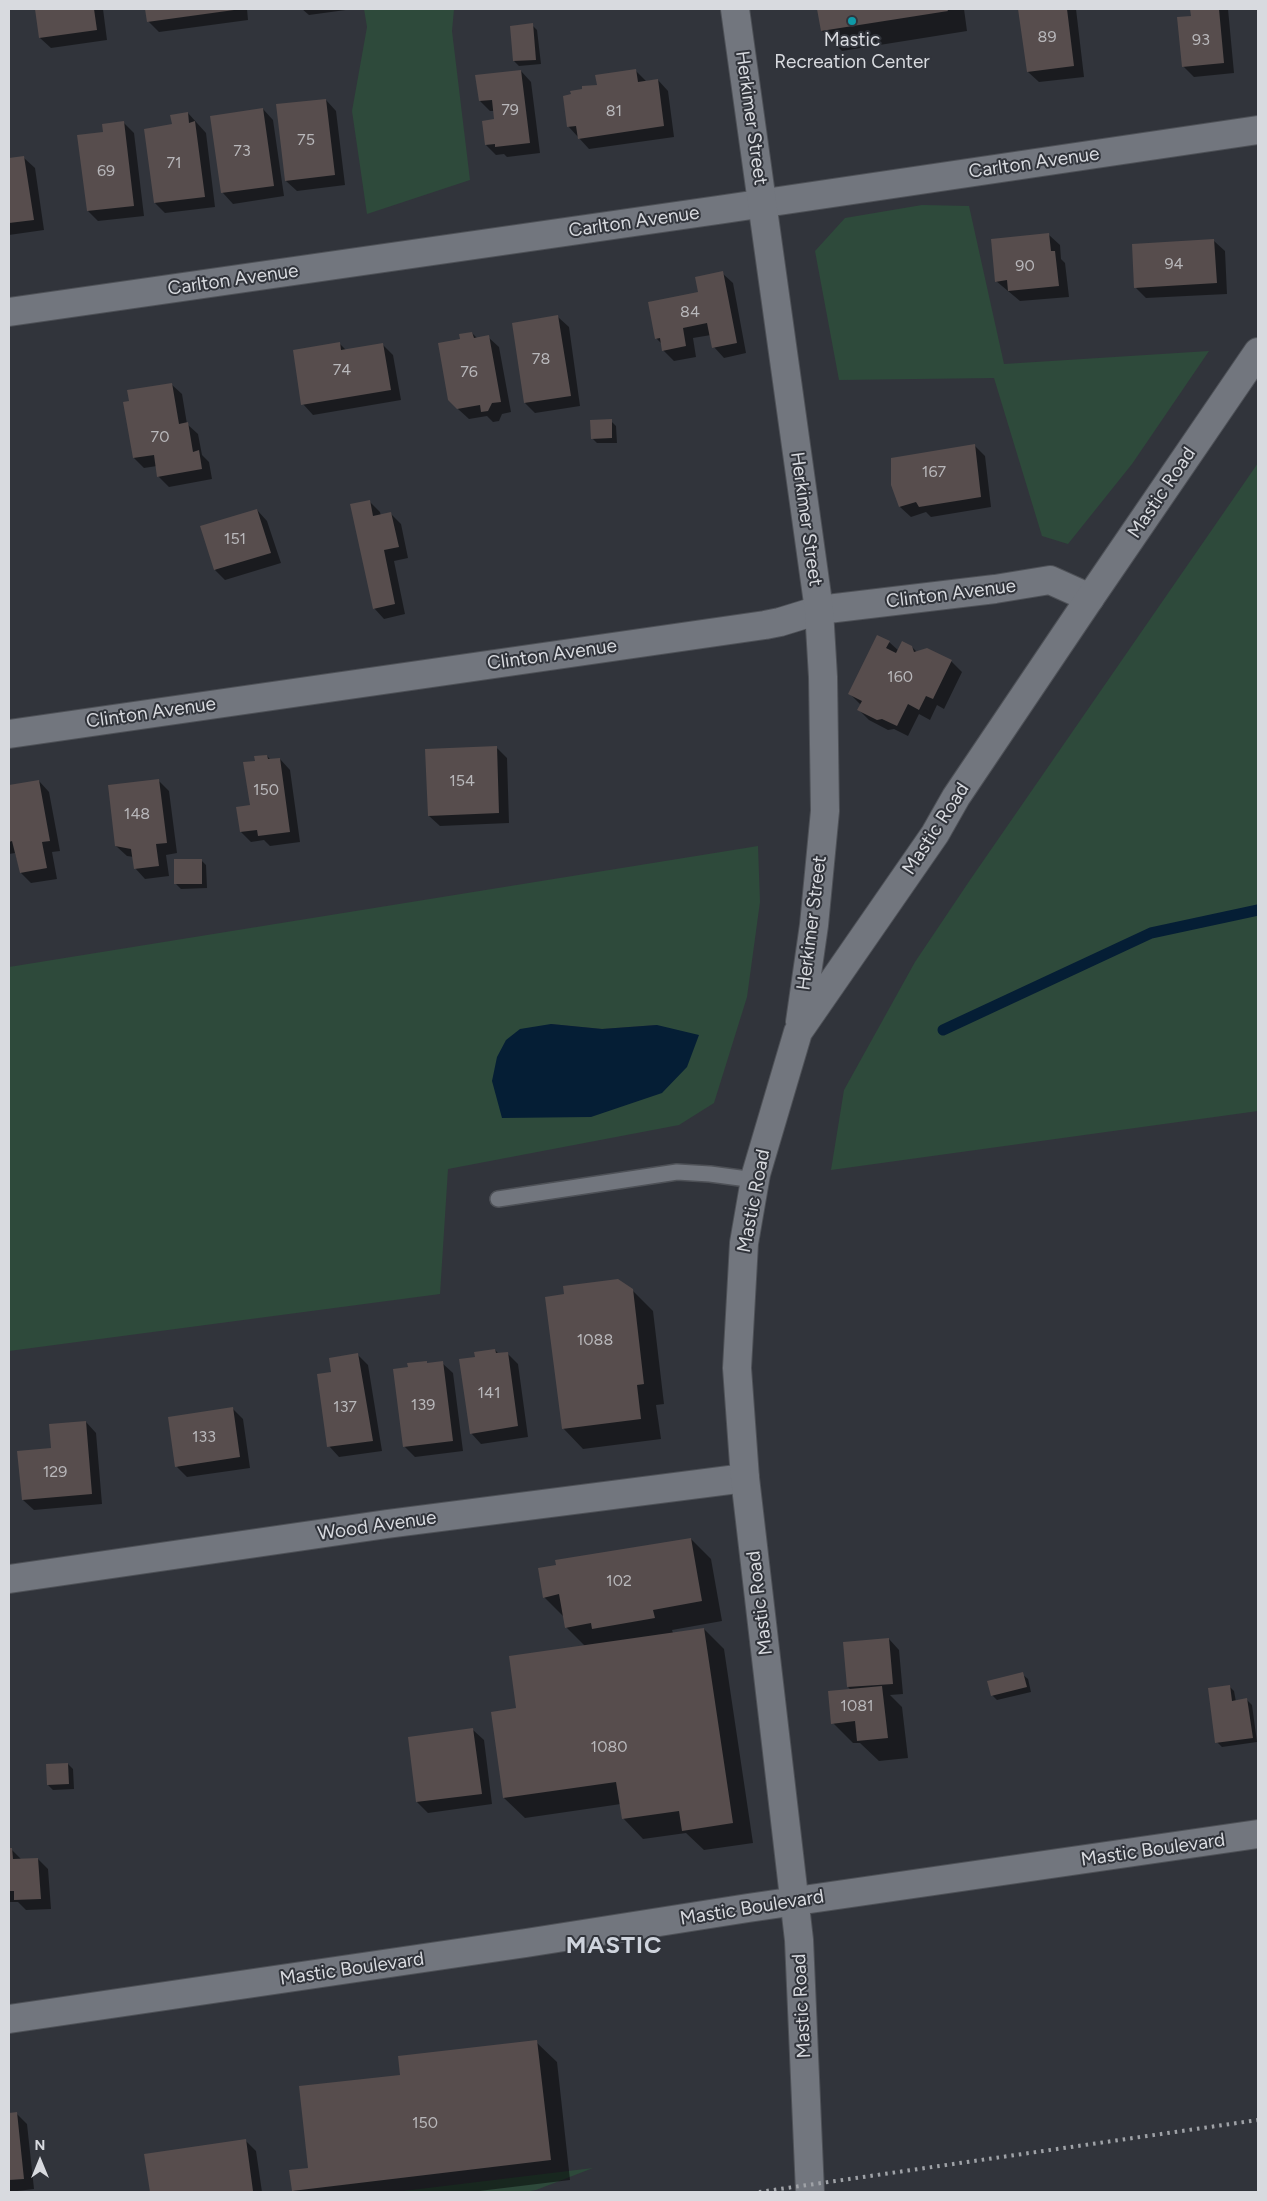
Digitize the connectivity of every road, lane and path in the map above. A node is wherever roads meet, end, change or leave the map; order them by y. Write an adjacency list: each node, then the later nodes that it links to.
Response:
1 (735, 9): 3 (street, Herkimer Street)
2 (1258, 130): 3 (street, Carlton Avenue)
3 (764, 203): 4 (street, Carlton Avenue); 7 (street, Herkimer Street)
4 (9, 312)
5 (1258, 352): 6 (street, Mastic Road)
6 (1090, 598): 7 (street, Clinton Avenue); 9 (street, Mastic Road)
7 (819, 610): 8 (street, Clinton Avenue); 9 (street, Herkimer Street)
8 (9, 734)
9 (798, 1032): 10 (street, Mastic Road)
10 (755, 1180): 11 (lane); 12 (street, Mastic Road)
11 (498, 1199)
12 (745, 1478): 13 (street, Wood Avenue); 15 (street, Mastic Road)
13 (9, 1579)
14 (1258, 1834): 15 (street, Mastic Boulevard)
15 (796, 1902): 16 (street, Mastic Boulevard); 17 (street, Mastic Road)
16 (9, 2019)
17 (810, 2192)

